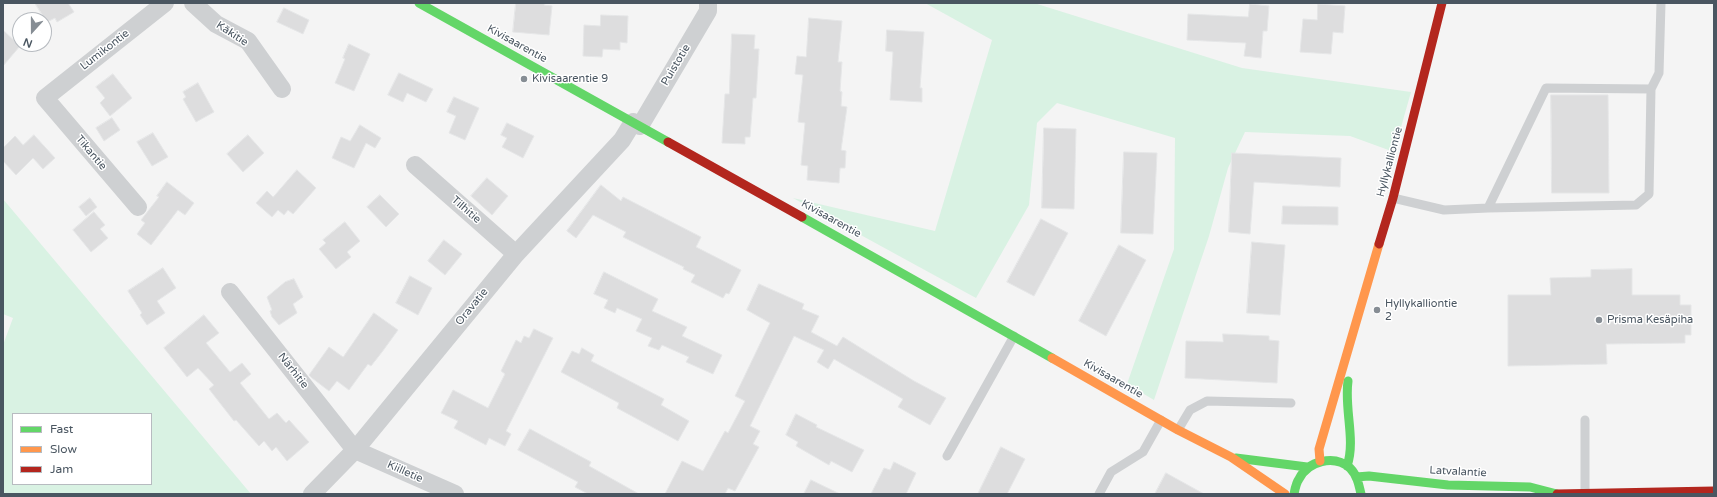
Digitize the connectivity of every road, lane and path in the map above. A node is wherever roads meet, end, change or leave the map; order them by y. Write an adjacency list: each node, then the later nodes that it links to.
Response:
1 (165, 3): 9 (street, Lumikontie)
2 (193, 3): 8 (street, Käkitie)
3 (419, 3): 10 (street, Kivisaarentie)
4 (708, 3): 10 (street, Puistotie)
5 (1442, 3): 12 (street, Hyllykalliontie)
6 (1661, 3): 7 (lane)
7 (1651, 88): 14 (lane); 14 (lane)
8 (282, 89)
9 (45, 98): 13 (street, Tikantie)
10 (636, 124): 15 (street, Oravatie); 18 (street, Kivisaarentie)
11 (416, 165): 15 (street, Tilhitie)
12 (1392, 198): 14 (lane); 17 (street, Hyllykalliontie)
13 (138, 207)
14 (1488, 208)
15 (516, 254): 23 (street, Oravatie)
16 (230, 292): 23 (street, Närhitie)
17 (1355, 326): 26 (street, Hyllykalliontie); 27 (street, Hyllykalliontie)
18 (1014, 336): 20 (street, Kivisaarentie); 24 (lane)
19 (1291, 403): 22 (lane)
20 (1162, 420): 22 (street, Kivisaarentie); 34 (lane)
21 (1585, 420): 39 (lane)
22 (1178, 430): 25 (street, Kivisaarentie)
23 (355, 450): 32 (street, Oravatie); 33 (street, Kiilletie)
24 (947, 456)
25 (1231, 457): 28 (street, Kivisaarentie); 35 (street, Kivisaarentie)
26 (1320, 461): 27 (street); 28 (street)
27 (1347, 466): 29 (street)
28 (1307, 467): 36 (street)
29 (1356, 476): 37 (street); 38 (street, Latvalantie)
30 (1714, 491): 31 (street, Latvalantie)
31 (1684, 493): 39 (street, Latvalantie)
32 (312, 494)
33 (455, 494)
34 (1099, 494)
35 (1285, 494)
36 (1294, 494)
37 (1361, 494)
38 (1557, 494): 39 (street, Latvalantie)
39 (1584, 494)

